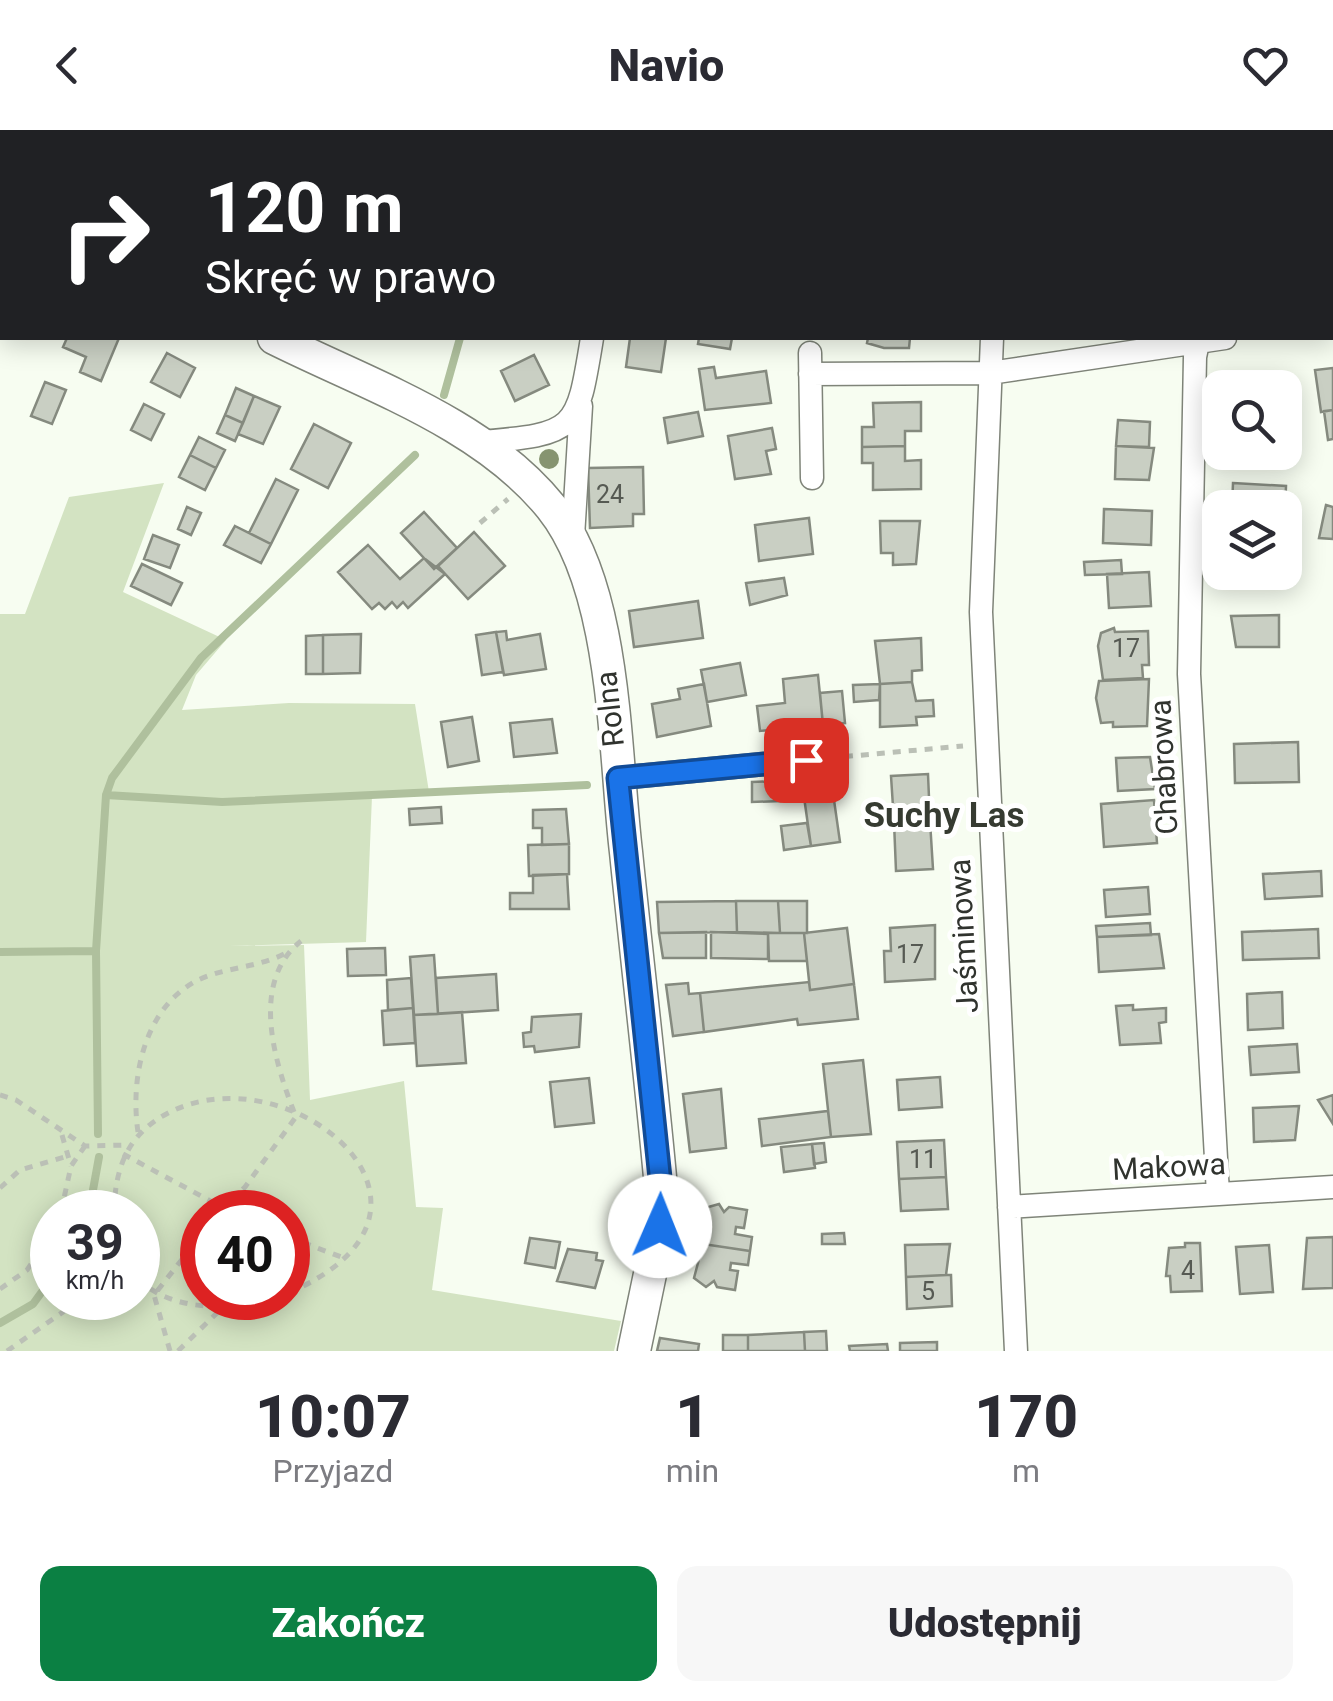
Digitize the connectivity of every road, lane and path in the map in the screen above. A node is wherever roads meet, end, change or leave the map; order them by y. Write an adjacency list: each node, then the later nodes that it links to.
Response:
1 (278, 340): 7 (street, Rolna)
2 (592, 340): 6 (street, Rolna)
3 (992, 340): 5 (street, Jaśminowa)
4 (1199, 340): 5 (street); 32 (street, Chabrowa)
5 (990, 373): 8 (street); 33 (street, Jaśminowa)
6 (581, 406): 7 (street); 9 (street, Rolna)
7 (480, 442): 9 (street, Rolna)
8 (812, 478)
9 (574, 545): 12 (street, Rolna)
10 (964, 746): 11 (path)
11 (806, 760): 12 (street)
12 (618, 778): 47 (street, Rolna)
13 (301, 941): 14 (path)
14 (286, 954): 15 (path); 16 (path)
15 (265, 964): 16 (path); 19 (path)
16 (276, 973): 18 (path)
17 (0, 1095): 20 (path)
18 (296, 1113): 19 (path); 31 (path); 35 (path)
19 (138, 1133): 21 (path)
20 (62, 1134): 22 (path); 24 (path)
21 (129, 1145): 22 (path); 23 (path)
22 (85, 1146): 25 (path)
23 (123, 1154): 29 (path); 30 (path)
24 (68, 1156): 25 (path); 27 (path)
25 (70, 1166): 28 (path)
26 (1333, 1187): 32 (street, Makowa)
27 (0, 1188)
28 (65, 1190)
29 (117, 1190)
30 (185, 1190)
31 (243, 1190)
32 (1218, 1194): 33 (street, Makowa)
33 (1008, 1207): 48 (street, Jaśminowa)
34 (310, 1245): 35 (path)
35 (344, 1258): 38 (path)
36 (180, 1262): 39 (path)
37 (30, 1267): 40 (path)
38 (310, 1283)
39 (160, 1287)
40 (0, 1289)
41 (160, 1316): 45 (path)
42 (52, 1320): 44 (path)
43 (210, 1320): 46 (path)
44 (7, 1351)
45 (170, 1351)
46 (178, 1351)
47 (634, 1351)
48 (1016, 1351)

